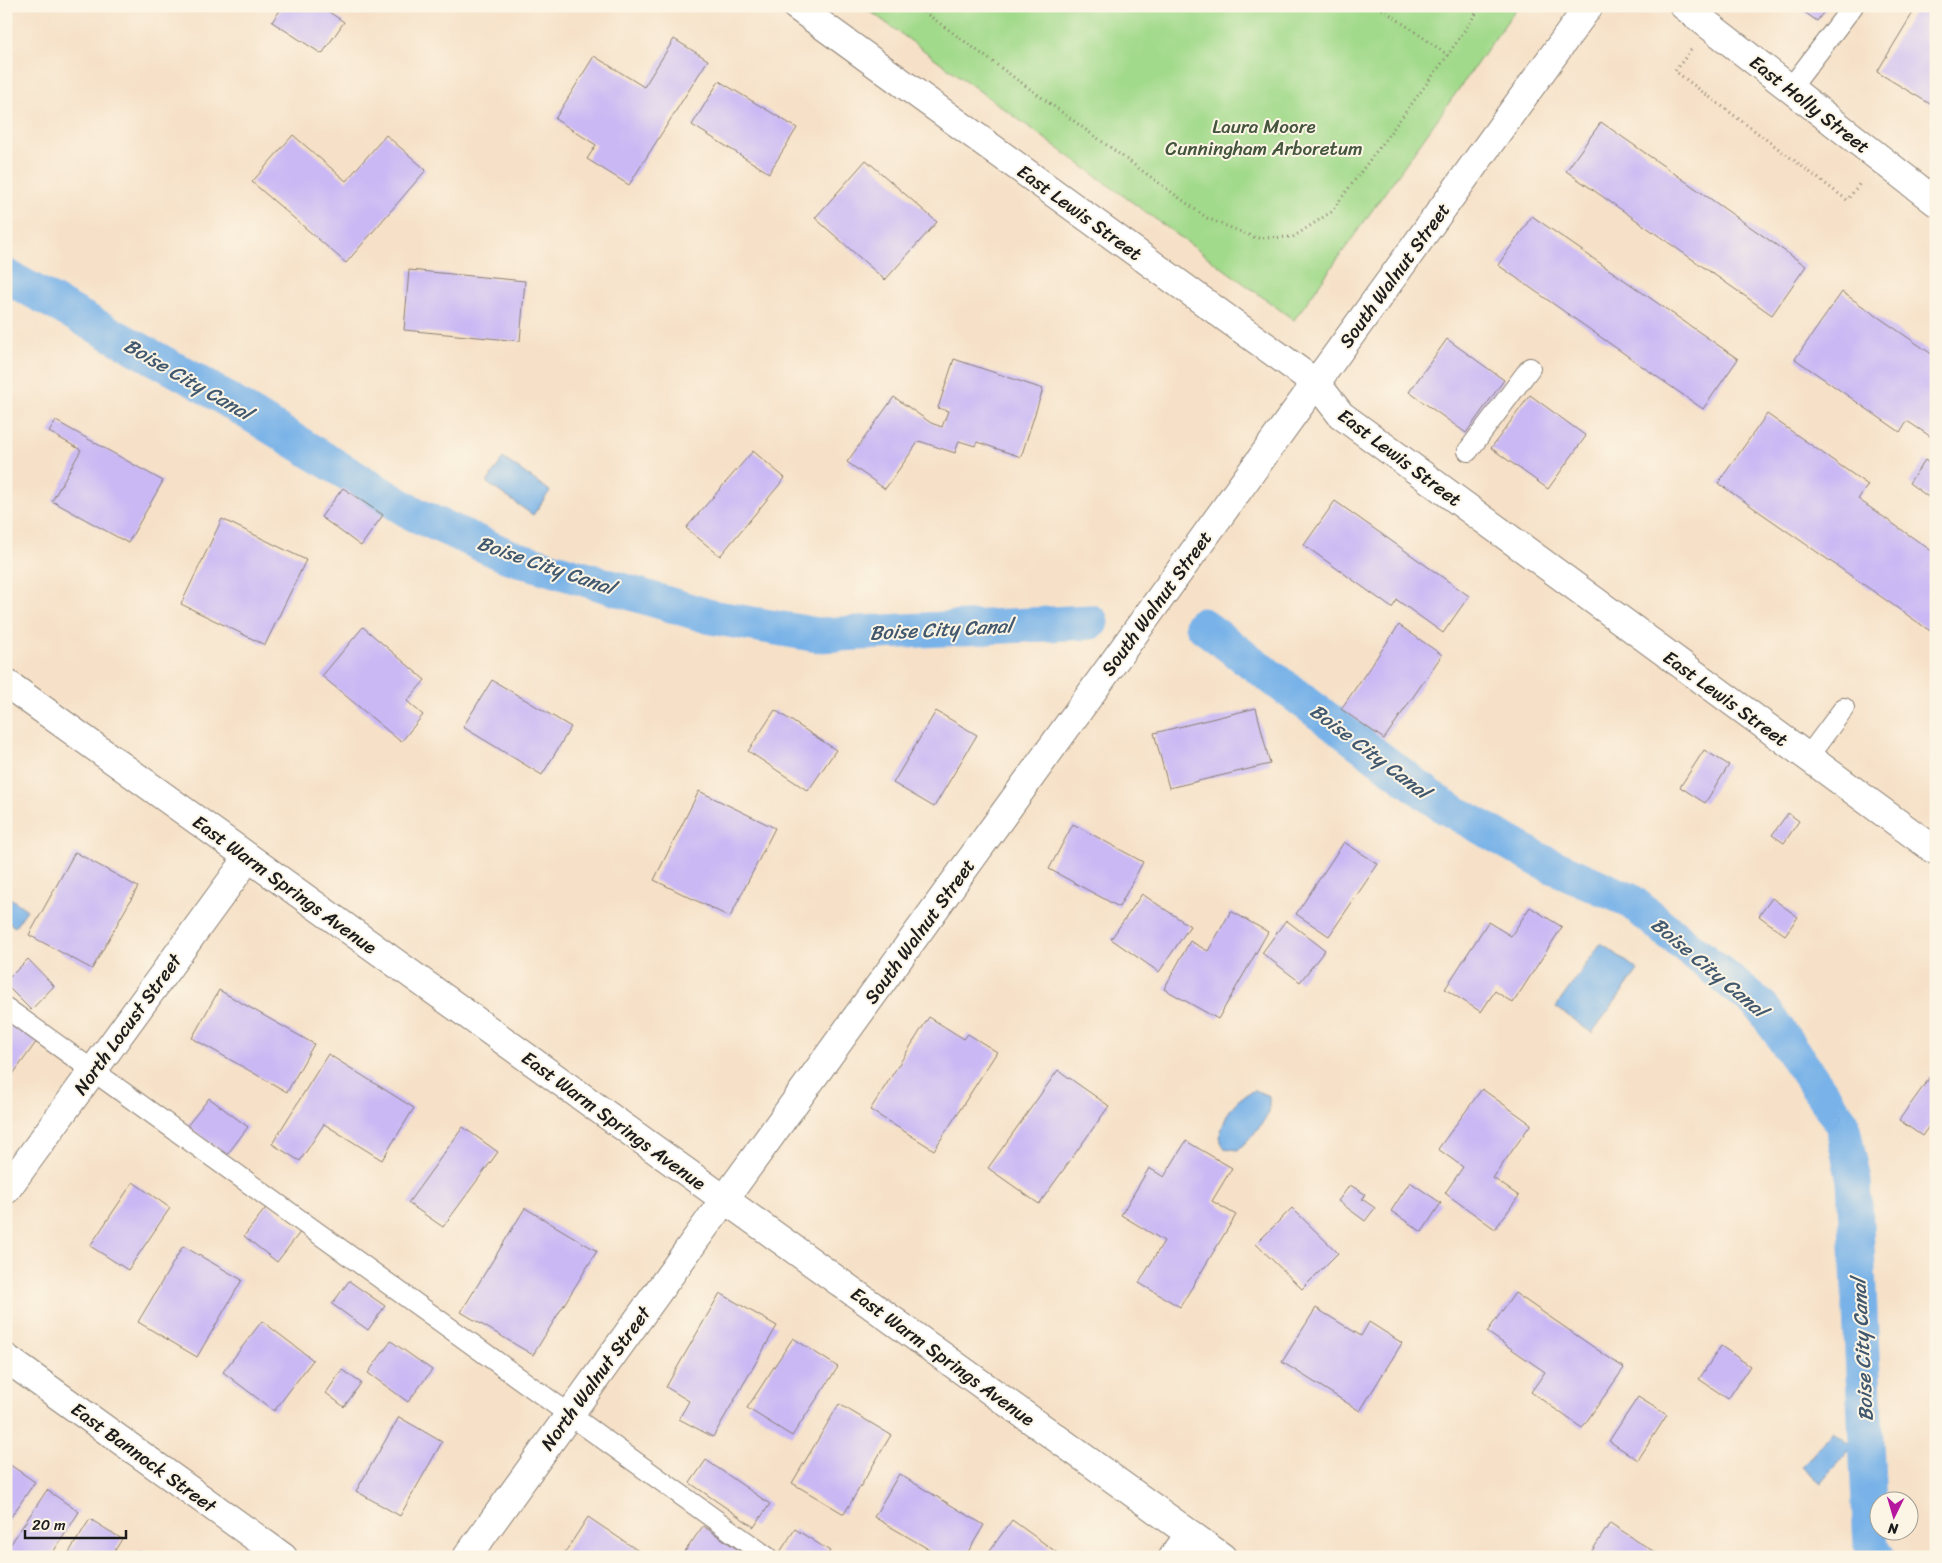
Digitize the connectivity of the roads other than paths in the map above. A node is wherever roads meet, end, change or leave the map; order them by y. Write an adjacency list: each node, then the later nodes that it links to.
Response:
1 (796, 6): 8 (street, East Lewis Street)
2 (1589, 6): 8 (street, South Walnut Street)
3 (1684, 6): 5 (street, East Holly Street)
4 (1853, 6): 5 (lane)
5 (1790, 89): 6 (street, East Holly Street)
6 (1936, 202)
7 (1530, 368): 9 (lane)
8 (1316, 383): 12 (street, East Lewis Street); 18 (street, South Walnut Street)
9 (1468, 451)
10 (6, 683): 14 (street, East Warm Springs Avenue)
11 (1844, 708): 12 (lane)
12 (1807, 758): 13 (street, East Lewis Street)
13 (1936, 851)
14 (248, 858): 16 (street, North Locust Street); 18 (street, East Warm Springs Avenue)
15 (6, 1008): 16 (lane)
16 (93, 1070): 17 (street, North Locust Street); 20 (lane)
17 (6, 1190)
18 (724, 1200): 20 (street, North Walnut Street); 21 (street, East Warm Springs Avenue)
19 (6, 1358): 22 (street, East Bannock Street)
20 (570, 1414): 23 (street, North Walnut Street); 24 (lane)
21 (1190, 1534): 25 (street); 26 (street, East Warm Springs Avenue)
22 (283, 1557)
23 (467, 1557)
24 (767, 1557)
25 (1173, 1557)
26 (1222, 1557)

